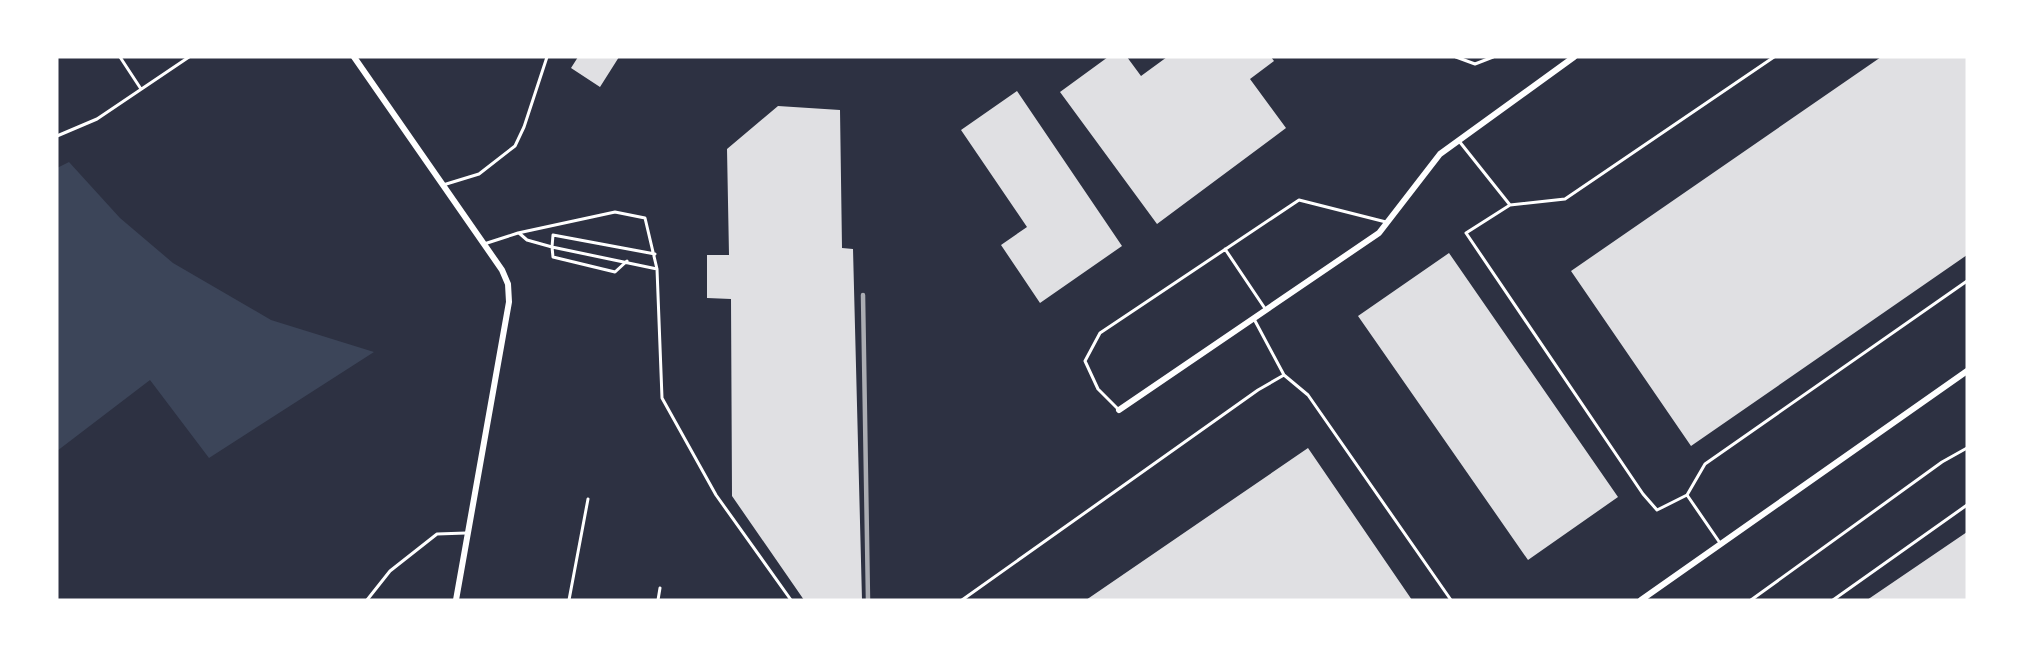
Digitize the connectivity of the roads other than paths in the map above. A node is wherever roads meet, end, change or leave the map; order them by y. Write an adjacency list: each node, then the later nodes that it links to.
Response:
1 (120, 57): 9 (lane)
2 (189, 57): 9 (lane)
3 (354, 57): 12 (street)
4 (547, 57): 12 (lane)
5 (1456, 57): 6 (lane)
6 (1493, 57)
7 (1574, 57): 11 (street)
8 (1774, 57): 13 (lane)
9 (141, 88): 10 (lane)
10 (57, 136)
11 (1458, 141): 13 (lane); 14 (street)
12 (443, 185): 16 (street)
13 (1510, 205): 29 (lane)
14 (1388, 223): 18 (lane); 23 (street)
15 (518, 233): 16 (lane); 17 (lane); 19 (lane)
16 (484, 244): 32 (street)
17 (552, 247): 19 (lane); 20 (lane); 20 (lane)
18 (1226, 249): 23 (lane); 27 (lane)
19 (655, 254): 21 (lane)
20 (627, 261): 21 (lane)
21 (657, 269): 39 (lane)
22 (1967, 281): 29 (lane)
23 (1266, 310): 24 (street)
24 (1254, 318): 26 (lane); 27 (street)
25 (1967, 371): 33 (street)
26 (1284, 375): 40 (lane); 41 (lane)
27 (1119, 410)
28 (1967, 448): 43 (lane)
29 (1687, 495): 33 (lane)
30 (588, 499): 37 (lane)
31 (1967, 505): 44 (lane)
32 (468, 533): 35 (lane); 36 (street)
33 (1721, 545): 42 (street)
34 (660, 588): 38 (lane)
35 (367, 600)
36 (456, 600)
37 (569, 600)
38 (658, 600)
39 (791, 600)
40 (962, 600)
41 (1451, 600)
42 (1641, 600)
43 (1751, 600)
44 (1833, 600)

